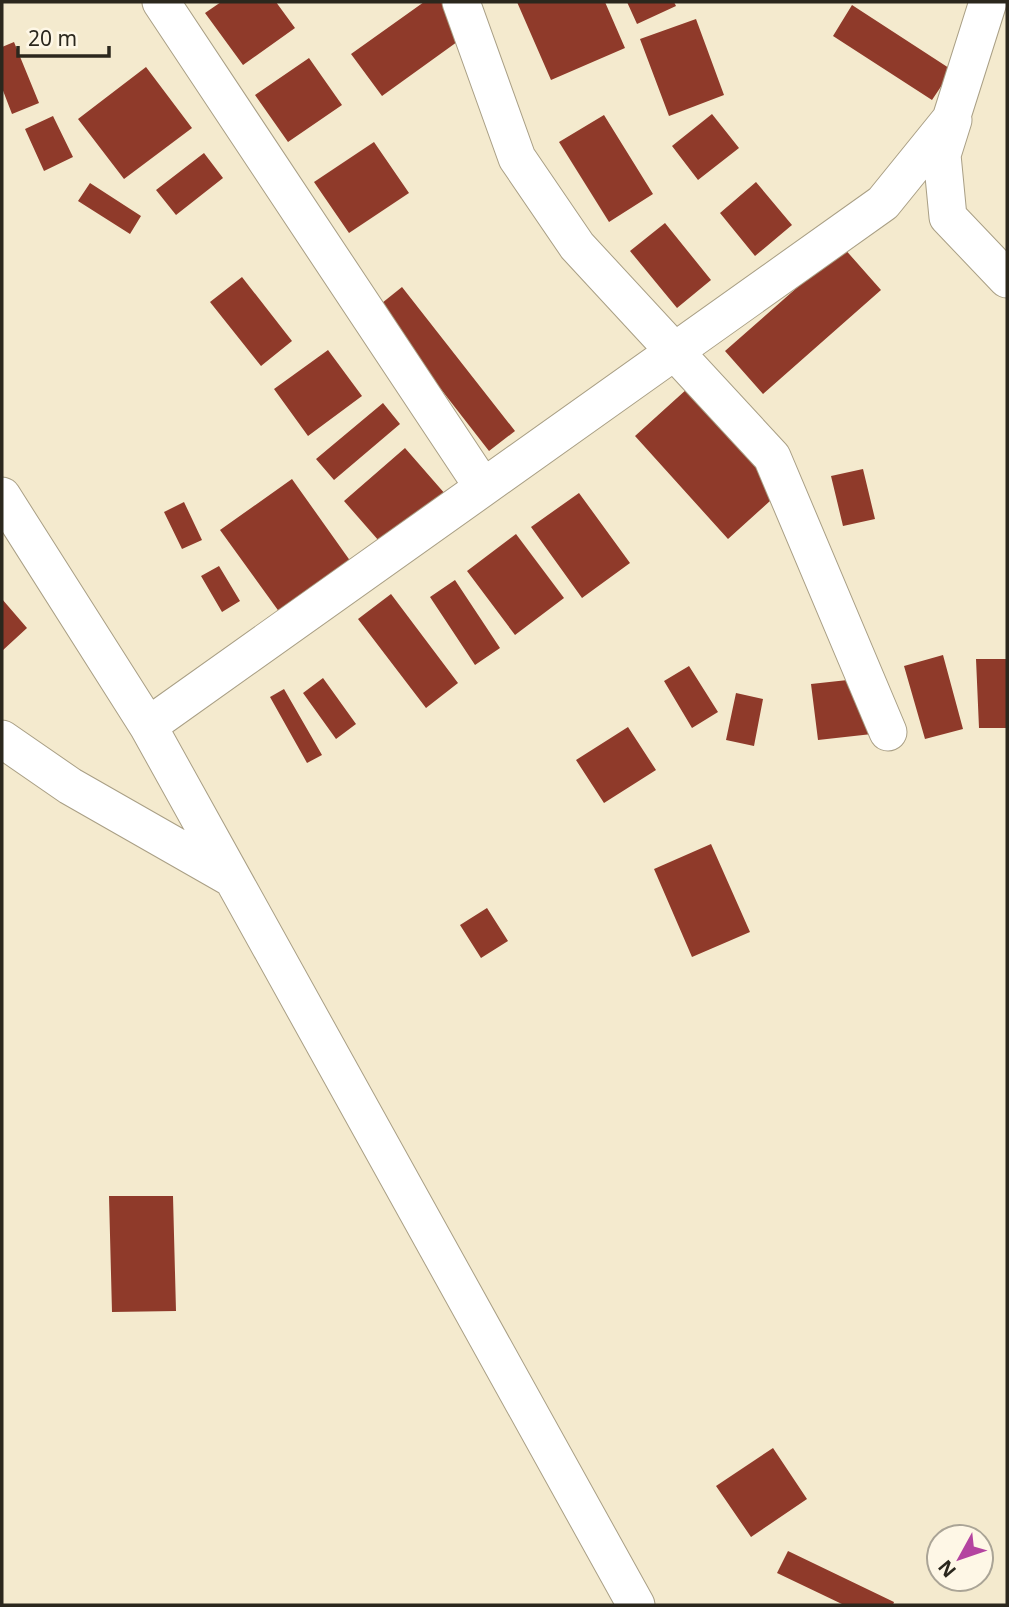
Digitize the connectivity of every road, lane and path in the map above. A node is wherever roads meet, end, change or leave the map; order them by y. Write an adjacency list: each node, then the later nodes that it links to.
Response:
1 (161, 2): 5 (street)
2 (461, 2): 4 (street)
3 (1007, 279): 4 (street)
4 (675, 351): 5 (street); 8 (street)
5 (483, 487): 7 (street)
6 (2, 496): 7 (street)
7 (148, 726): 10 (street)
8 (888, 732)
9 (2, 740): 10 (street)
10 (233, 880): 11 (street)
11 (636, 1605)

